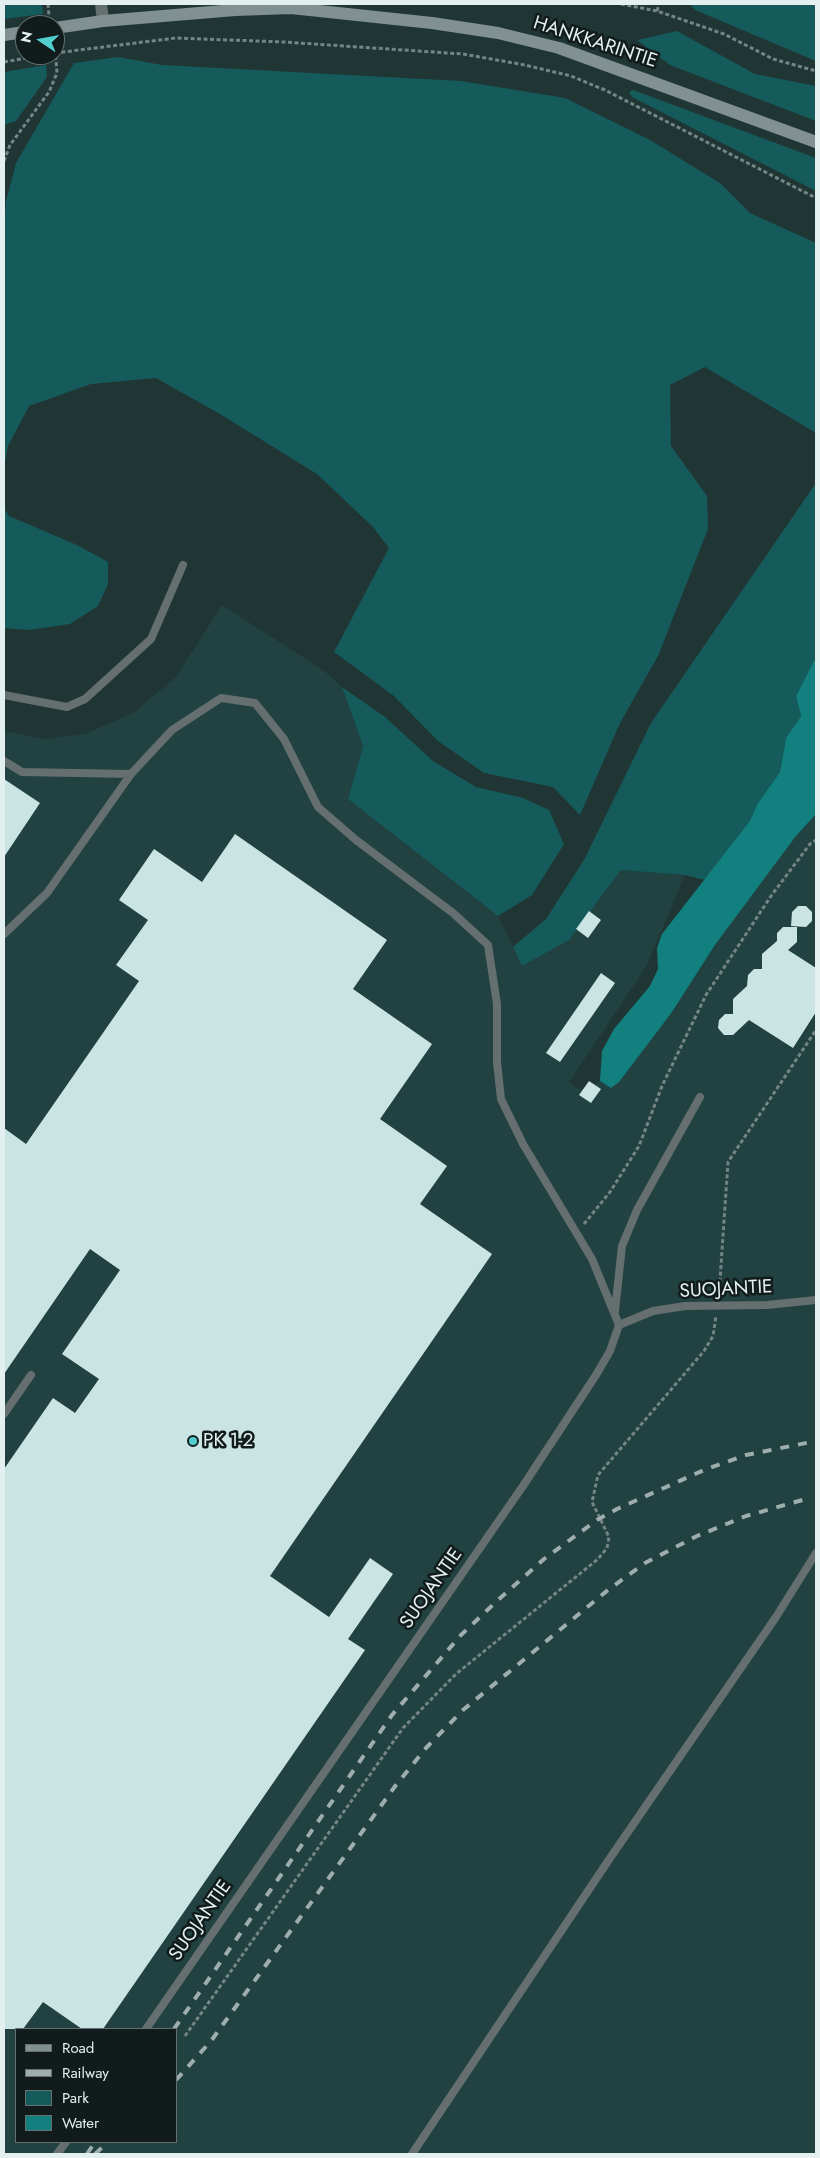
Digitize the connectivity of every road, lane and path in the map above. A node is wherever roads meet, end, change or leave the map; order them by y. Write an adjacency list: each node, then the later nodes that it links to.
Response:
1 (101, 4): 5 (street)
2 (621, 4): 4 (path)
3 (658, 4): 4 (path)
4 (657, 11): 9 (path)
5 (103, 21): 6 (main road, HANKKARINTIE); 10 (main road, HANKKARINTIE)
6 (65, 27)
7 (65, 52): 12 (path)
8 (57, 65): 11 (path)
9 (816, 71)
10 (816, 142)
11 (4, 162)
12 (816, 198)
13 (183, 566): 14 (lane)
14 (4, 695)
15 (4, 761): 16 (lane)
16 (131, 774): 18 (lane); 21 (lane)
17 (816, 840): 21 (path)
18 (4, 934)
19 (816, 1030): 23 (path)
20 (700, 1097): 24 (lane)
21 (575, 1230): 24 (lane)
22 (816, 1300): 23 (lane, SUOJANTIE)
23 (718, 1305): 25 (lane, SUOJANTIE); 30 (path)
24 (614, 1313): 25 (lane)
25 (619, 1325): 29 (lane, SUOJANTIE)
26 (31, 1375): 27 (lane)
27 (4, 1414)
28 (816, 1553): 33 (lane)
29 (147, 2028)
30 (185, 2036)
31 (65, 2143): 32 (lane)
32 (57, 2154)
33 (412, 2154)

